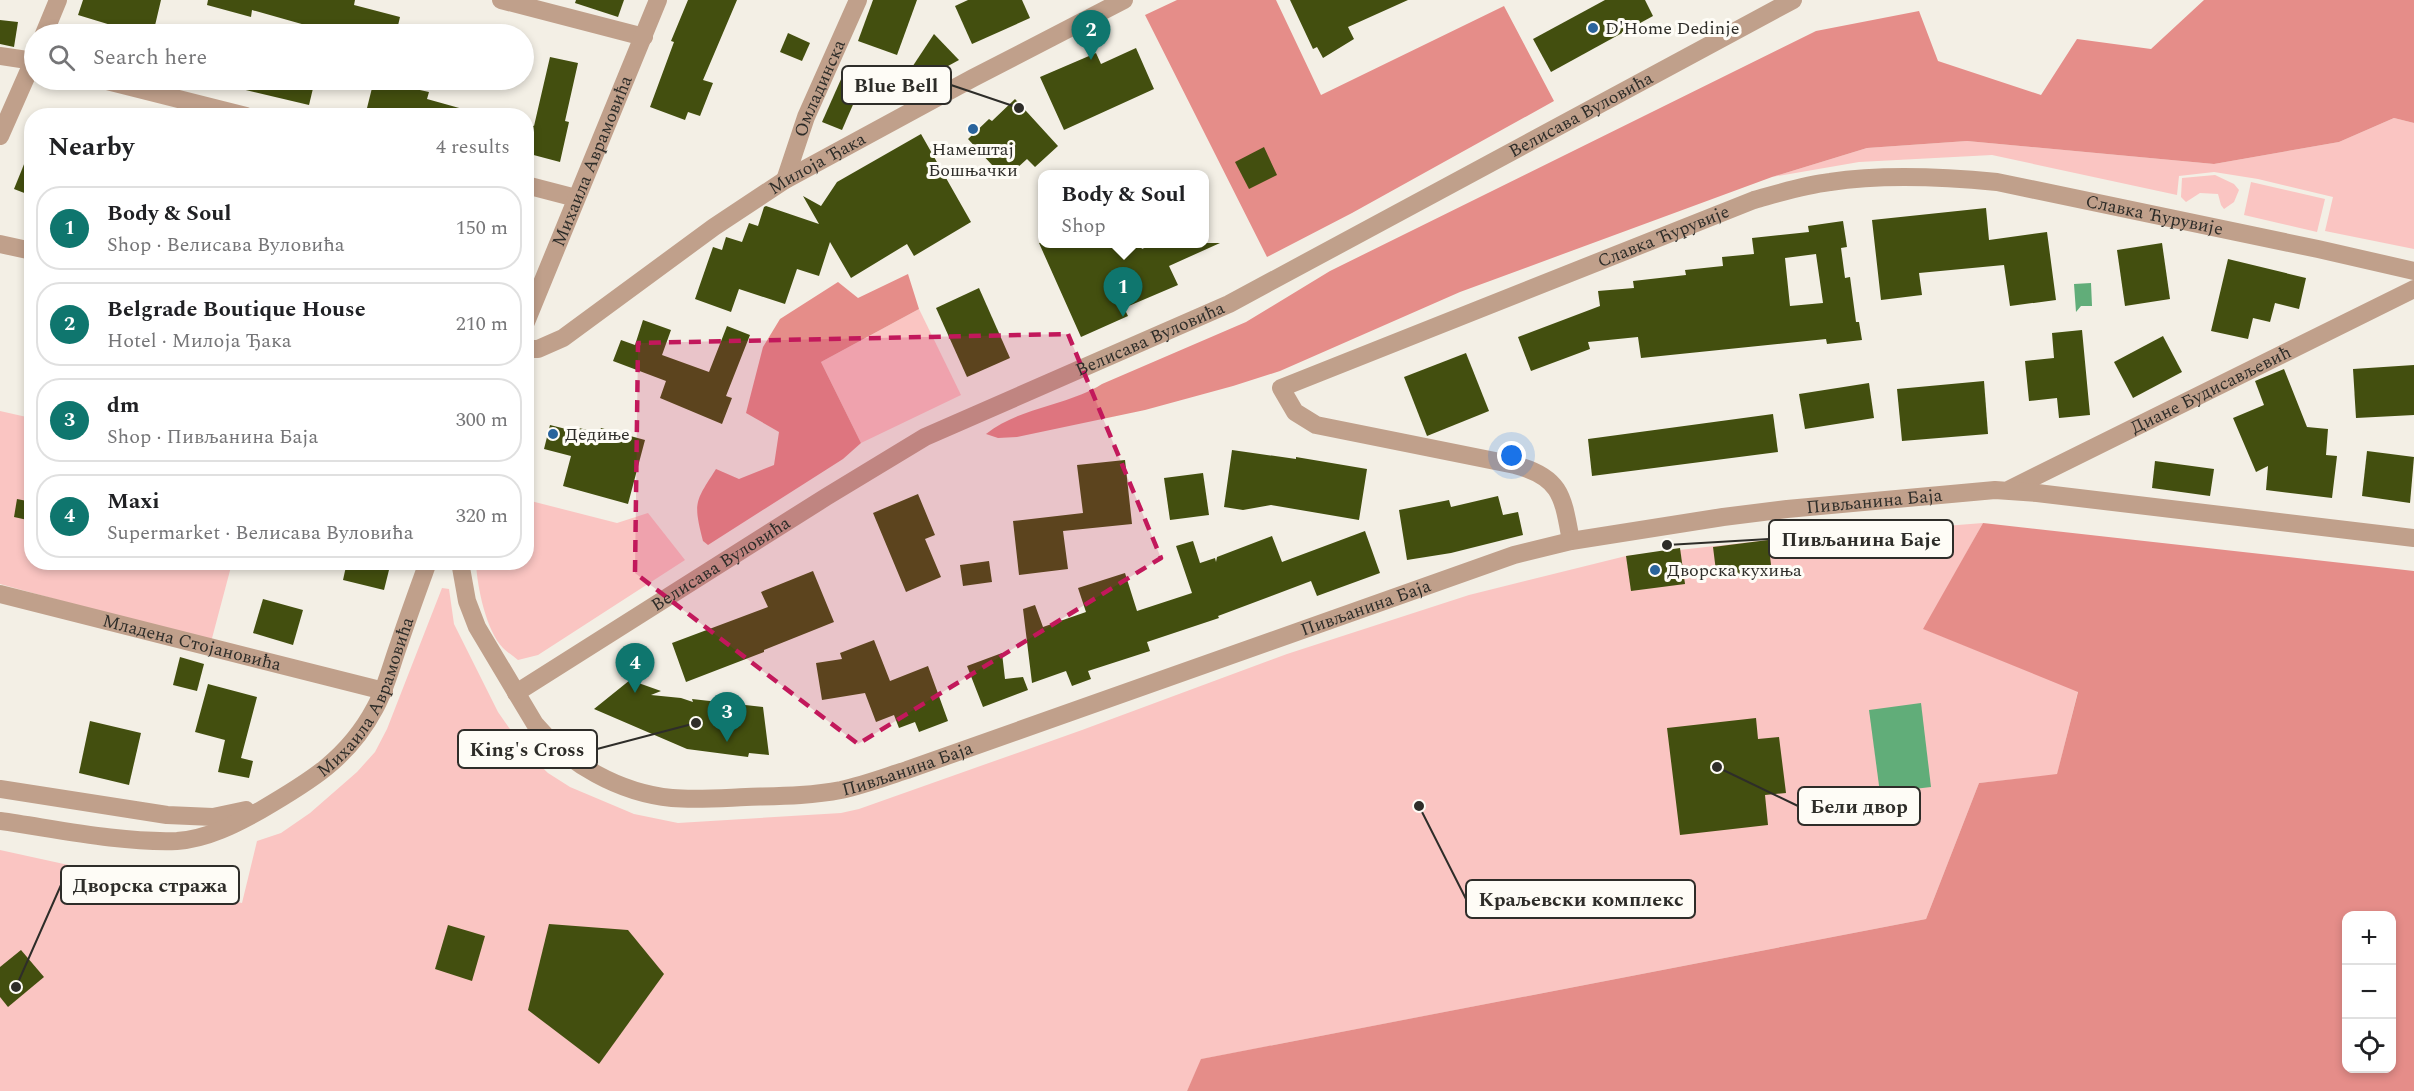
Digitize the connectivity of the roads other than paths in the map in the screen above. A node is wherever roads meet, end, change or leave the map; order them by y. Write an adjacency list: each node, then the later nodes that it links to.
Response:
1 (58, 0): 7 (street)
2 (501, 0): 8 (street)
3 (658, 0): 8 (street, Михаила Аврамовића)
4 (858, 0): 15 (street, Омладинска)
5 (1124, 0): 15 (street, Милоја Ђака)
6 (1793, 0): 31 (street, Велисава Вуловића)
7 (48, 24)
8 (644, 37): 17 (street, Михаила Аврамовића)
9 (0, 56): 10 (street)
10 (24, 59)
11 (24, 82): 14 (street)
12 (143, 90): 13 (street)
13 (214, 108)
14 (0, 136)
15 (785, 180): 23 (street, Милоја Ђака)
16 (534, 187): 17 (street)
17 (576, 198): 22 (street, Михаила Аврамовића)
18 (0, 244): 19 (street)
19 (24, 249)
20 (2414, 271): 26 (street, Славка Ћурувије)
21 (2414, 289): 24 (street, Диане Будисављевић)
22 (534, 302)
23 (534, 348)
24 (2008, 490): 25 (street, Пивљанина Баја); 26 (street, Пивљанина Баја)
25 (2414, 538)
26 (1571, 541): 31 (street, Пивљанина Баја)
27 (425, 570): 30 (street, Михаила Аврамовића)
28 (462, 570): 31 (street, Пивљанина Баја)
29 (0, 594): 30 (street, Младена Стојановића)
30 (384, 691): 33 (street, Михаила Аврамовића)
31 (516, 693)
32 (0, 789): 33 (street)
33 (271, 804): 34 (street)
34 (0, 821)

